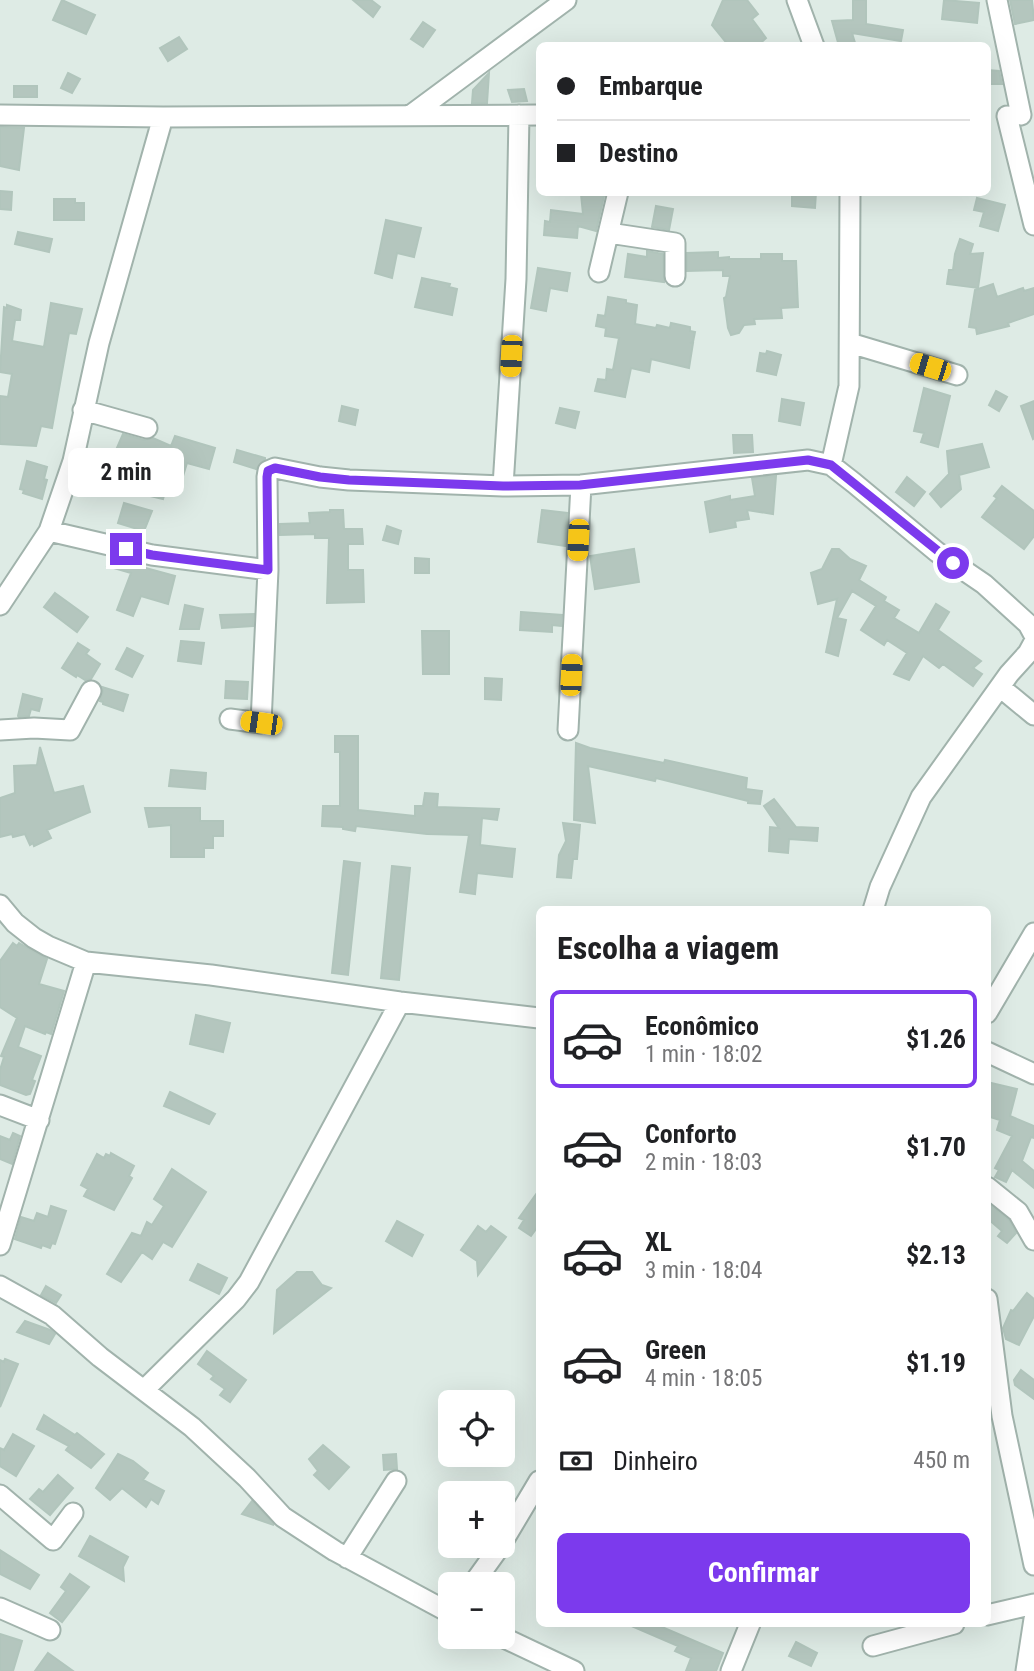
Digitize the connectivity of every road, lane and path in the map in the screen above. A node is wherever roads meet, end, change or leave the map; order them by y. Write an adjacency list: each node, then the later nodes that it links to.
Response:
1 (566, 0): 6 (street)
2 (797, 0): 4 (street)
3 (997, 0): 8 (street)
4 (813, 42)
5 (0, 115): 9 (street)
6 (411, 115): 7 (street); 9 (street)
7 (529, 115): 23 (street)
8 (1021, 115): 10 (street); 13 (street)
9 (163, 117): 19 (street)
10 (991, 117)
11 (617, 196): 14 (street)
12 (850, 196): 17 (street)
13 (1034, 225)
14 (609, 233): 15 (street); 16 (street)
15 (599, 272)
16 (675, 276)
17 (850, 343): 18 (street); 21 (street)
18 (957, 375)
19 (83, 410): 20 (street); 24 (street)
20 (147, 428)
21 (831, 465): 22 (street); 27 (street)
22 (580, 485): 23 (street); 34 (street)
23 (503, 486): 25 (street)
24 (49, 531): 25 (street); 26 (street)
25 (268, 570): 32 (street)
26 (0, 605)
27 (1034, 635)
28 (1034, 642): 29 (street)
29 (1000, 687): 31 (street); 36 (street)
30 (91, 691): 33 (street)
31 (1034, 715)
32 (230, 719)
33 (0, 730)
34 (568, 730)
35 (0, 905): 38 (street)
36 (874, 906)
37 (1034, 933): 40 (street)
38 (86, 962): 39 (street); 45 (street)
39 (400, 1002): 41 (street); 51 (street)
40 (991, 1006)
41 (536, 1018)
42 (991, 1054): 43 (street)
43 (1034, 1074)
44 (0, 1105): 45 (street)
45 (39, 1120): 48 (street)
46 (991, 1189): 47 (street)
47 (1034, 1240)
48 (0, 1245)
49 (0, 1286): 51 (street)
50 (991, 1330): 58 (street)
51 (144, 1390): 57 (street)
52 (396, 1481): 57 (street)
53 (536, 1486): 56 (street)
54 (0, 1495): 55 (street)
55 (73, 1513)
56 (515, 1522)
57 (347, 1558): 60 (street)
58 (1034, 1565)
59 (1034, 1604): 62 (street)
60 (438, 1607)
61 (0, 1608): 66 (street)
62 (991, 1614)
63 (1034, 1619): 71 (street)
64 (749, 1627): 70 (street)
65 (943, 1627): 68 (street)
66 (50, 1630)
67 (515, 1643): 69 (street)
68 (873, 1646)
69 (574, 1671)
70 (731, 1671)
71 (1026, 1671)

